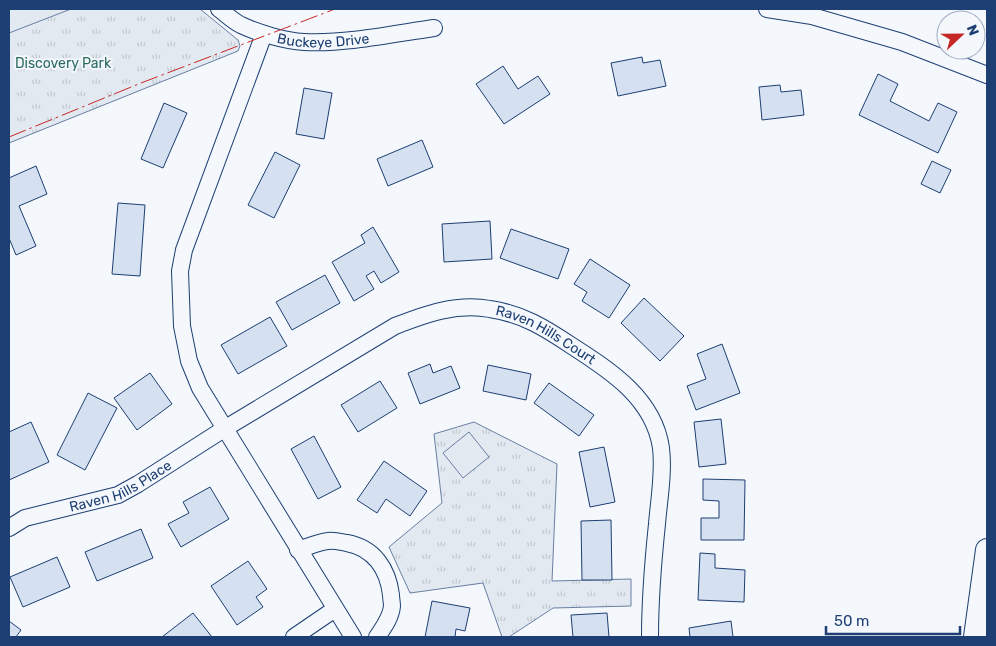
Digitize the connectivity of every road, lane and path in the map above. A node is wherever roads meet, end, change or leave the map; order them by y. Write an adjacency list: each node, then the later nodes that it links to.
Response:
1 (220, 9): 4 (street, Buckeye Drive)
2 (767, 9): 5 (street)
3 (434, 28): 4 (street, Buckeye Drive)
4 (264, 34): 6 (street)
5 (987, 75)
6 (224, 429): 7 (street, Raven Hills Place); 8 (street); 14 (street, Raven Hills Court)
7 (9, 528)
8 (298, 550): 10 (street); 13 (street)
9 (987, 550): 15 (main road)
10 (335, 609): 11 (street); 12 (street)
11 (294, 637)
12 (353, 637)
13 (377, 637)
14 (650, 637)
15 (975, 637)

